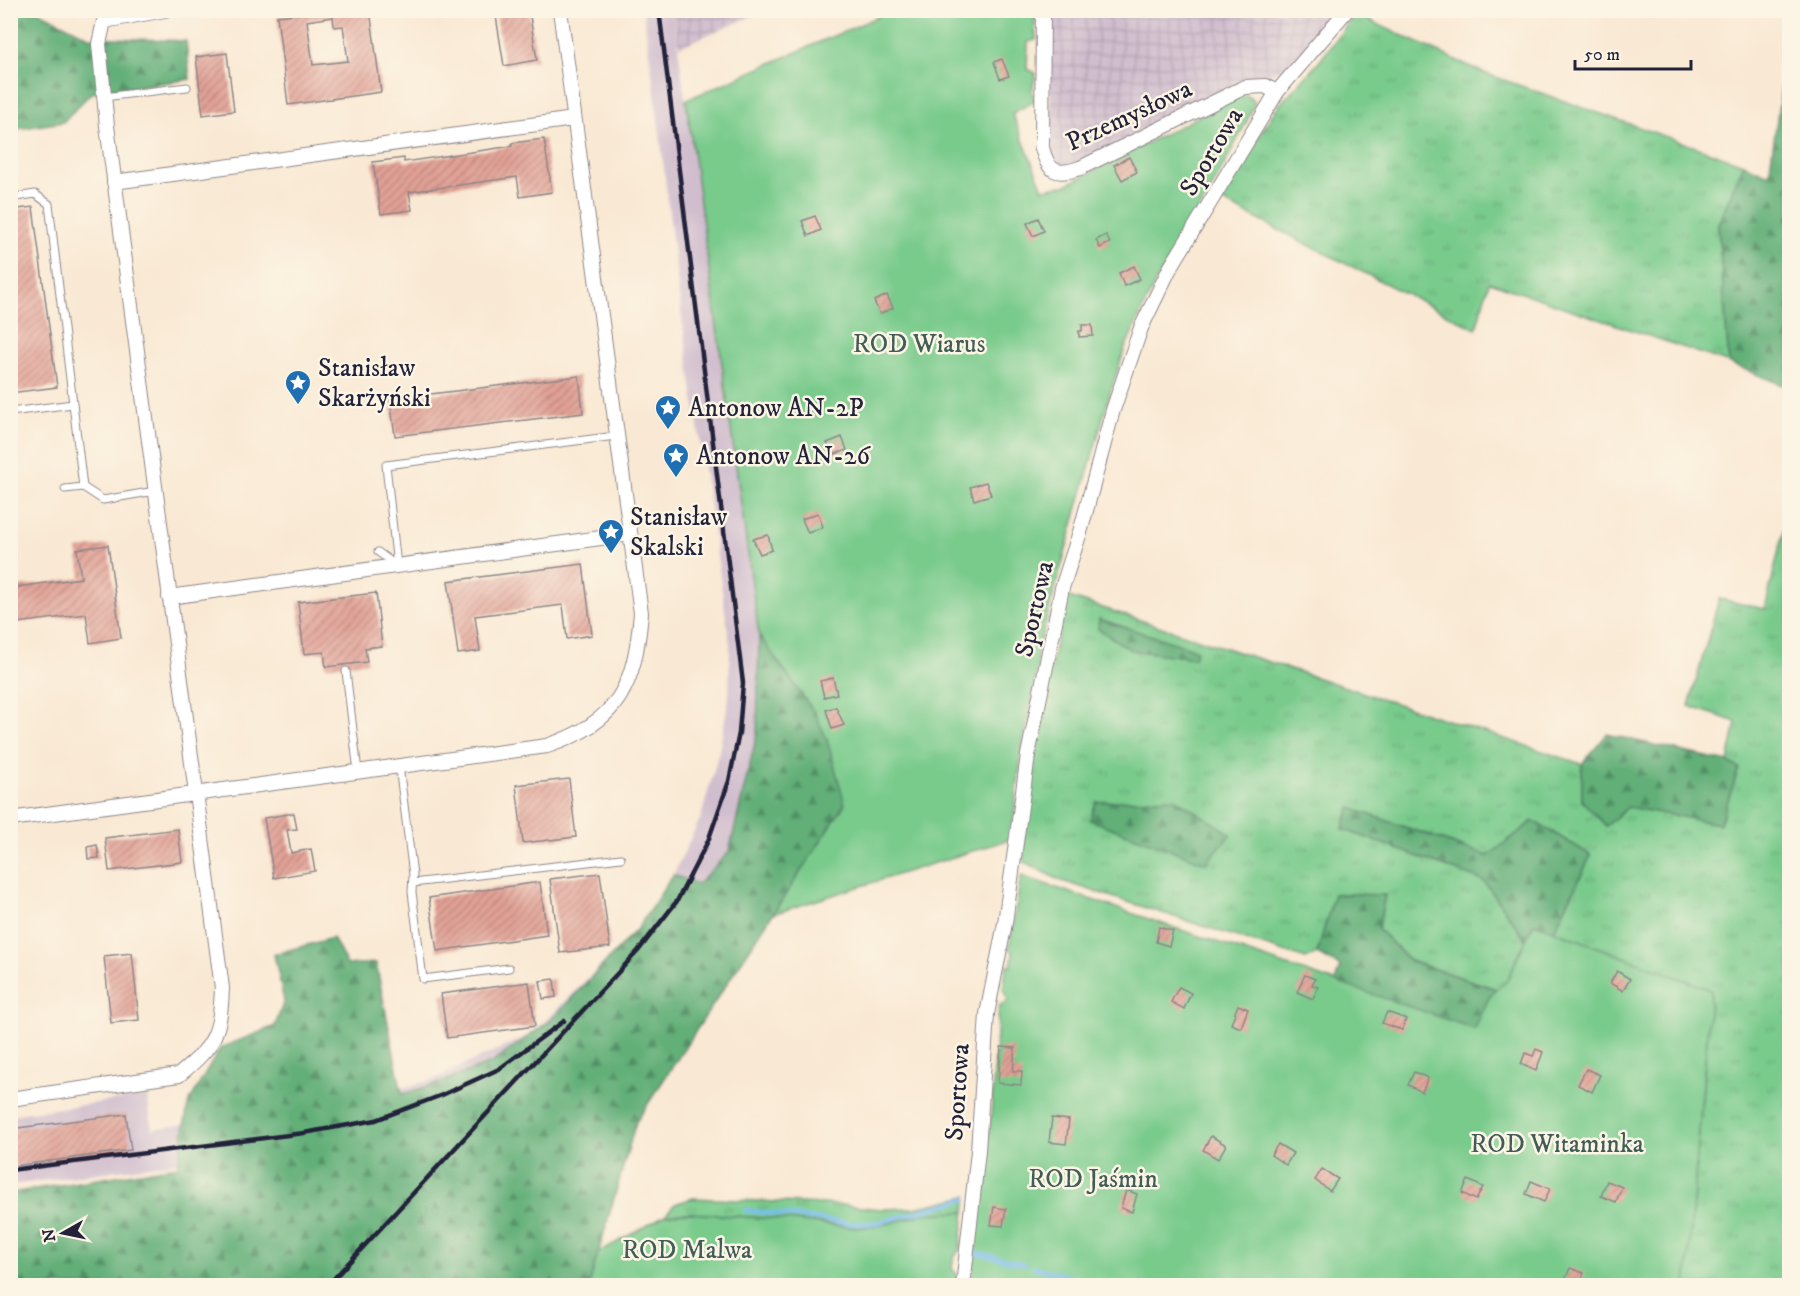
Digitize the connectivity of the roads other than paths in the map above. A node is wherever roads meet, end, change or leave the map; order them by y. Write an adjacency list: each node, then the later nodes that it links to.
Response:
1 (165, 10): 5 (street)
2 (560, 10): 9 (street)
3 (1043, 10): 7 (street, Przemysłowa)
4 (1347, 10): 7 (street, Sportowa)
5 (119, 14): 8 (street)
6 (187, 87): 8 (lane)
7 (1277, 92): 31 (street, Sportowa)
8 (104, 97): 10 (street)
9 (574, 119): 10 (street); 14 (street)
10 (114, 182): 17 (street)
11 (10, 198): 12 (lane)
12 (73, 404): 13 (lane); 15 (lane)
13 (10, 412)
14 (616, 436): 18 (street); 20 (lane)
15 (83, 487): 16 (lane); 17 (lane)
16 (65, 489)
17 (155, 491): 21 (street)
18 (630, 534): 20 (street); 23 (street)
19 (378, 552): 20 (lane)
20 (397, 566): 21 (street)
21 (169, 597): 25 (street)
22 (346, 671): 24 (lane)
23 (399, 766): 24 (street); 28 (lane)
24 (358, 772): 25 (street)
25 (196, 794): 26 (street); 30 (street)
26 (10, 819)
27 (621, 858): 28 (lane)
28 (413, 883): 29 (lane)
29 (509, 968)
30 (10, 1099)
31 (963, 1286)

